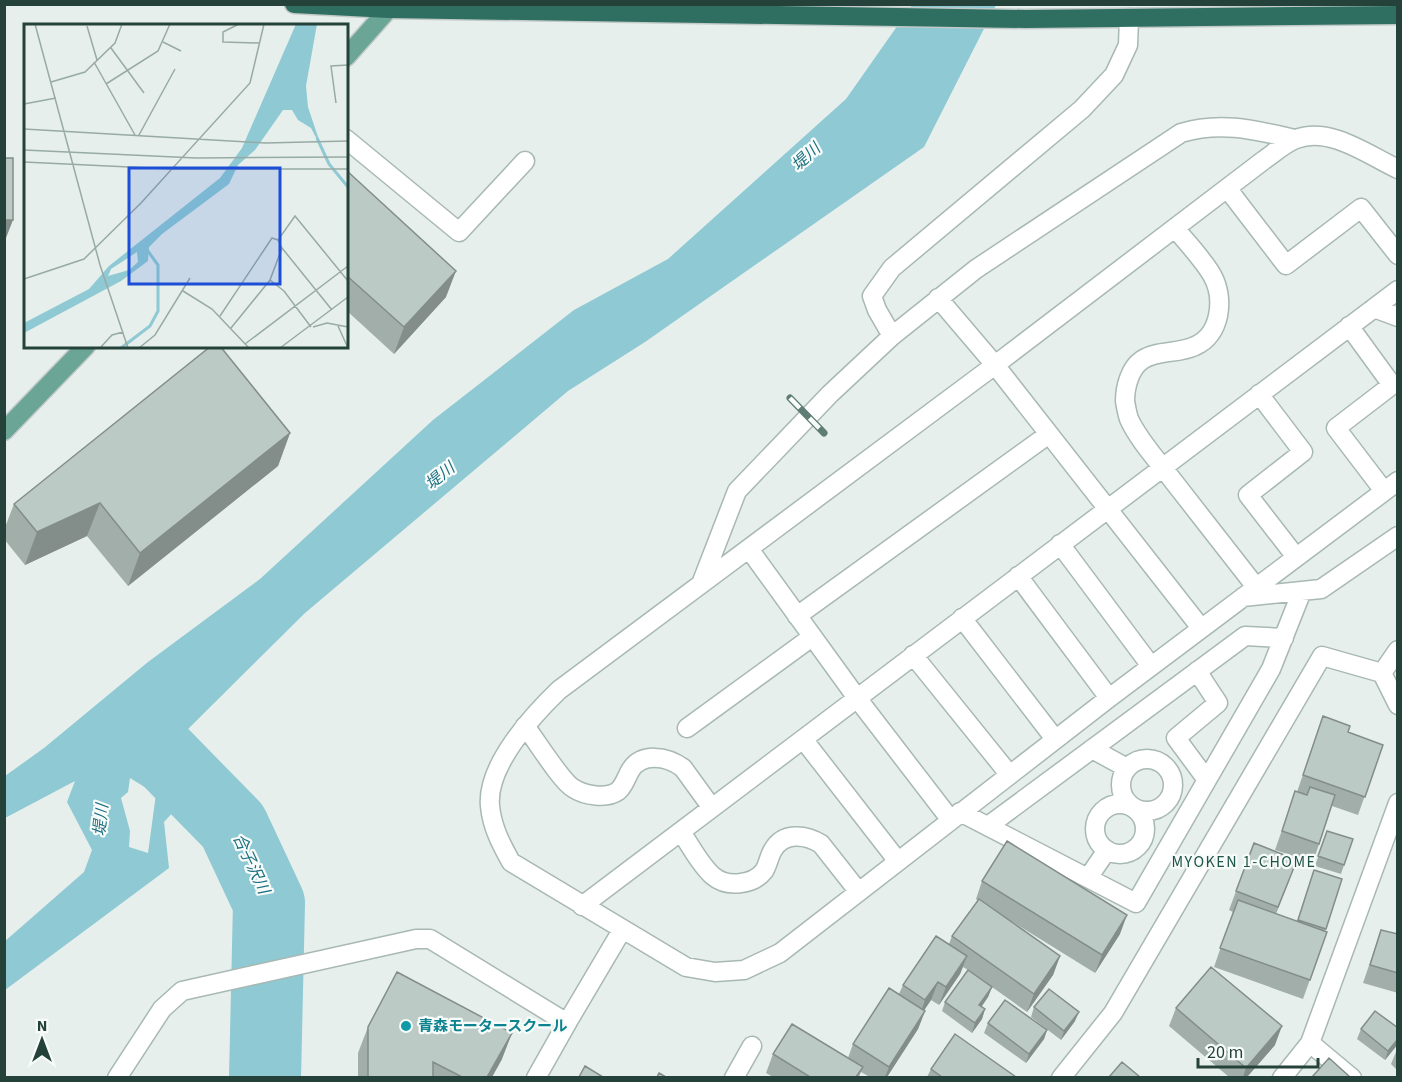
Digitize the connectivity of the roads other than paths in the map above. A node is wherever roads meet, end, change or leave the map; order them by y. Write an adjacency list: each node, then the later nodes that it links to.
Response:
1 (294, 4): 2 (highway)
2 (391, 7): 4 (highway); 5 (main road)
3 (1398, 15): 4 (highway)
4 (1129, 18): 18 (street)
5 (348, 55)
6 (1295, 139): 9 (street); 10 (street); 14 (street)
7 (348, 141): 8 (street)
8 (525, 161)
9 (1398, 170)
10 (1227, 188): 11 (street); 12 (street)
11 (1175, 228): 20 (street); 24 (street)
12 (1398, 255)
13 (1398, 290): 15 (street)
14 (938, 298): 18 (street); 20 (street)
15 (1374, 308): 16 (street); 17 (street)
16 (1398, 317)
17 (1349, 326): 21 (street); 25 (street)
18 (892, 336): 32 (street)
19 (84, 348): 22 (main road)
20 (995, 365): 23 (street); 29 (street)
21 (1259, 394): 24 (street); 30 (street)
22 (4, 431)
23 (1049, 434): 26 (street); 35 (street)
24 (1162, 466): 26 (street); 34 (street)
25 (1391, 486): 30 (street)
26 (1108, 508): 28 (street); 37 (street)
27 (1398, 536): 33 (street)
28 (1060, 544): 31 (street); 42 (street)
29 (749, 549): 32 (street); 35 (street)
30 (1296, 557): 34 (street)
31 (1018, 576): 36 (street); 46 (street)
32 (701, 584): 48 (street)
33 (1302, 591): 34 (street); 39 (street)
34 (1249, 592): 37 (street)
35 (797, 616): 38 (street)
36 (962, 618): 41 (street); 51 (street)
37 (1201, 628): 42 (street)
38 (812, 637): 45 (street); 49 (street)
39 (1284, 638): 43 (street); 55 (street)
40 (1398, 650): 44 (street)
41 (913, 656): 45 (street); 54 (street)
42 (1151, 666): 46 (street)
43 (1197, 671): 52 (street); 55 (street)
44 (1382, 673): 47 (street); 74 (street)
45 (857, 698): 50 (street); 59 (street)
46 (1109, 698): 51 (street)
47 (1398, 705)
48 (525, 726): 58 (street); 66 (street)
49 (687, 728)
50 (802, 739): 58 (street); 63 (street)
51 (1055, 739): 54 (street)
52 (1092, 749): 53 (street); 60 (street)
53 (1127, 768): 57 (street); 57 (street)
54 (1009, 774): 59 (street)
55 (1207, 780): 64 (street)
56 (1398, 804): 69 (street)
57 (1132, 807): 62 (street); 62 (street)
58 (712, 808): 61 (street)
59 (955, 815): 60 (street); 63 (street)
60 (988, 826): 64 (street)
61 (681, 832): 65 (street); 66 (street)
62 (1107, 850): 64 (street)
63 (897, 861): 65 (street)
64 (1088, 878)
65 (858, 891): 67 (street)
66 (582, 906): 67 (street)
67 (622, 930): 68 (street)
68 (567, 1023): 71 (street); 72 (street)
69 (1310, 1043): 75 (street); 76 (street)
70 (752, 1046): 73 (street)
71 (117, 1077)
72 (537, 1077)
73 (734, 1077)
74 (1061, 1077)
75 (1282, 1077)
76 (1352, 1077)

